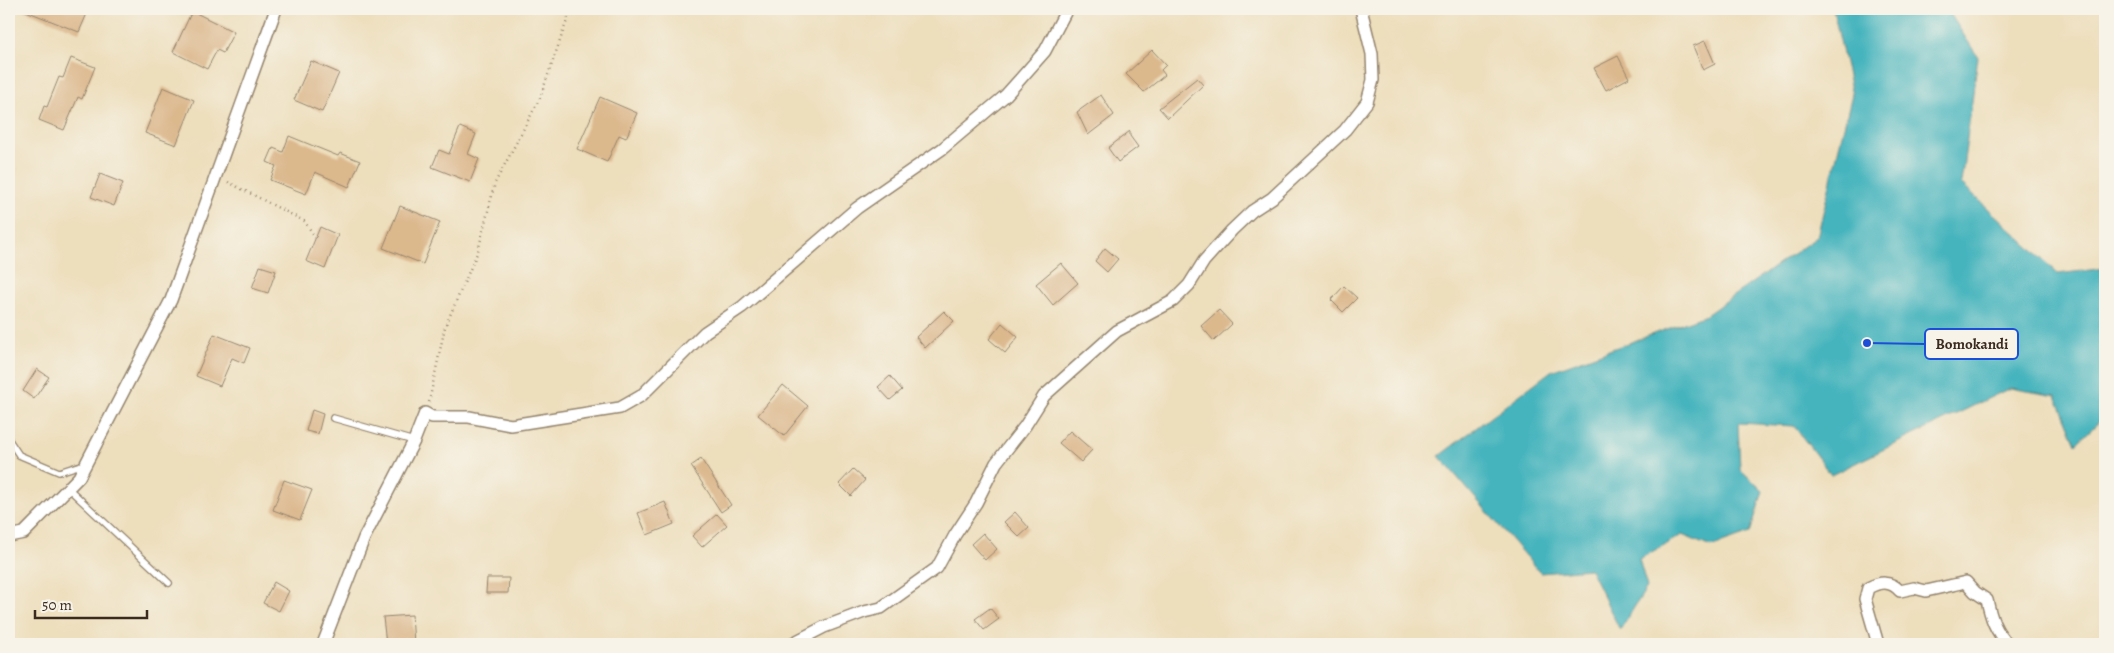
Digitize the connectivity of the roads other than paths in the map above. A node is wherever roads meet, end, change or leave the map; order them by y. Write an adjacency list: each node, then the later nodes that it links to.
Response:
1 (276, 9): 7 (street)
2 (1067, 9): 6 (street)
3 (1361, 9): 12 (street)
4 (333, 418): 6 (lane)
5 (9, 440): 7 (lane)
6 (414, 441): 11 (street)
7 (86, 463): 8 (street)
8 (68, 488): 9 (street); 10 (lane)
9 (9, 536)
10 (169, 583)
11 (323, 644)
12 (791, 644)
13 (1878, 644): 14 (street)
14 (2008, 644)

